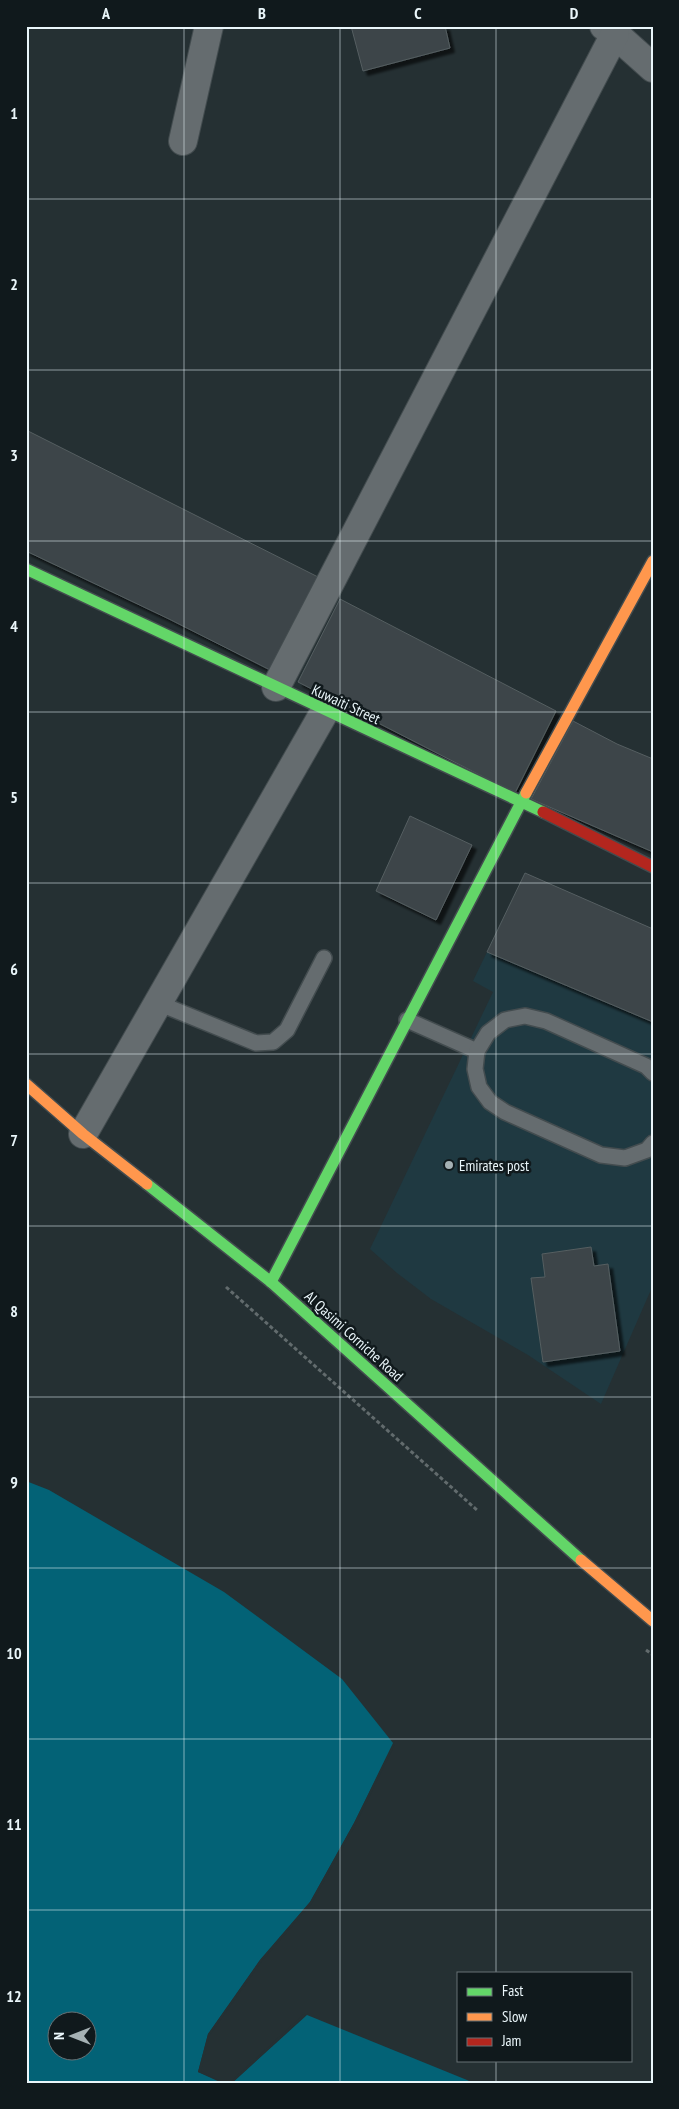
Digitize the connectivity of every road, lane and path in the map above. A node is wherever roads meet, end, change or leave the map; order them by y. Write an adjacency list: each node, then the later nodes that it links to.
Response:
1 (209, 26): 4 (street)
2 (610, 30): 3 (street); 7 (street)
3 (653, 68)
4 (182, 141)
5 (653, 561): 9 (street)
6 (26, 569): 7 (street, Kuwaiti Street)
7 (276, 686): 8 (street, Kuwaiti Street)
8 (325, 712): 9 (street, Kuwaiti Street); 12 (street)
9 (521, 801): 10 (street, Kuwaiti Street); 13 (street)
10 (653, 868)
11 (324, 958): 12 (lane)
12 (158, 1003): 17 (street)
13 (407, 1020): 14 (lane); 20 (street)
14 (477, 1051): 15 (lane); 18 (lane)
15 (653, 1074)
16 (26, 1084): 17 (street, Al Qasimi Corniche Road)
17 (83, 1134): 20 (street, Al Qasimi Corniche Road)
18 (653, 1143)
19 (220, 1281): 21 (path)
20 (271, 1282): 22 (street, Al Qasimi Corniche Road)
21 (478, 1510)
22 (653, 1621)
23 (644, 1648): 24 (path)
24 (653, 1655)

